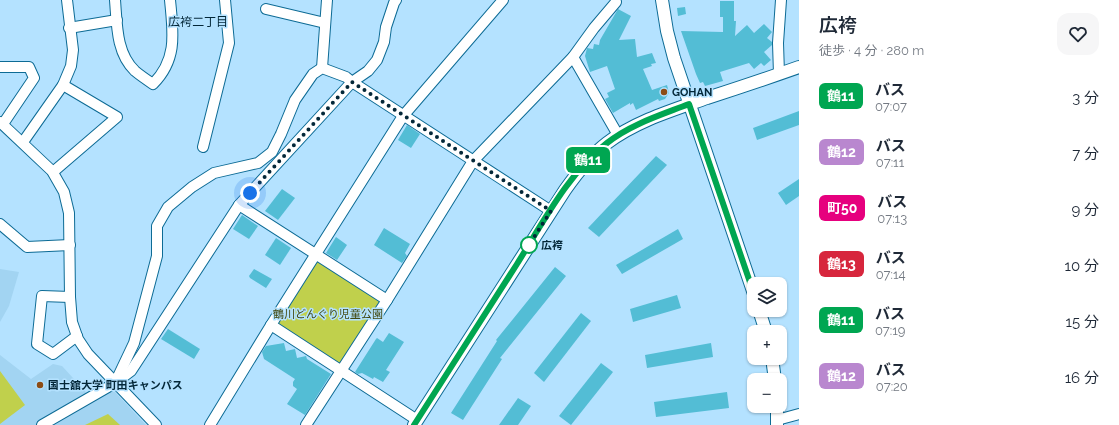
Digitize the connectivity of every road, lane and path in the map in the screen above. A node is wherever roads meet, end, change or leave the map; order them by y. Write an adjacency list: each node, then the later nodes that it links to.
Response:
1 (67, 0): 14 (street)
2 (115, 0): 12 (street)
3 (170, 0): 12 (street)
4 (225, 0): 27 (street)
5 (327, 0): 13 (street)
6 (396, 0): 20 (street)
7 (503, 0): 23 (street)
8 (662, 0): 22 (street)
9 (781, 0): 19 (street)
10 (616, 2): 15 (street)
11 (266, 9): 13 (street)
12 (117, 20): 14 (street)
13 (325, 23): 18 (street)
14 (69, 28): 21 (street)
15 (573, 57): 25 (street); 28 (street)
16 (0, 67): 24 (street)
17 (799, 67): 19 (street)
18 (322, 68): 20 (street); 41 (street)
19 (779, 74): 22 (street)
20 (352, 82): 23 (street); 30 (street)
21 (63, 85): 26 (street); 29 (street)
22 (689, 104): 25 (street); 35 (street)
23 (404, 116): 28 (street); 34 (street)
24 (1, 123): 26 (street)
25 (618, 135): 31 (street)
26 (23, 142): 29 (street)
27 (203, 146)
28 (473, 161): 31 (street); 37 (street)
29 (53, 172): 33 (street)
30 (239, 205): 34 (street); 41 (street)
31 (551, 211): 43 (street)
32 (0, 224): 33 (street)
33 (70, 245): 36 (street)
34 (316, 254): 37 (street); 38 (street)
35 (748, 277)
36 (70, 297): 39 (street); 39 (street)
37 (387, 300): 40 (street)
38 (271, 325): 40 (street); 47 (street)
39 (77, 336): 41 (street)
40 (341, 370): 43 (street); 48 (street)
41 (115, 383): 45 (street); 46 (street)
42 (799, 414): 44 (street)
43 (415, 422)
44 (777, 422)
45 (42, 425)
46 (156, 425)
47 (210, 425)
48 (306, 425)

